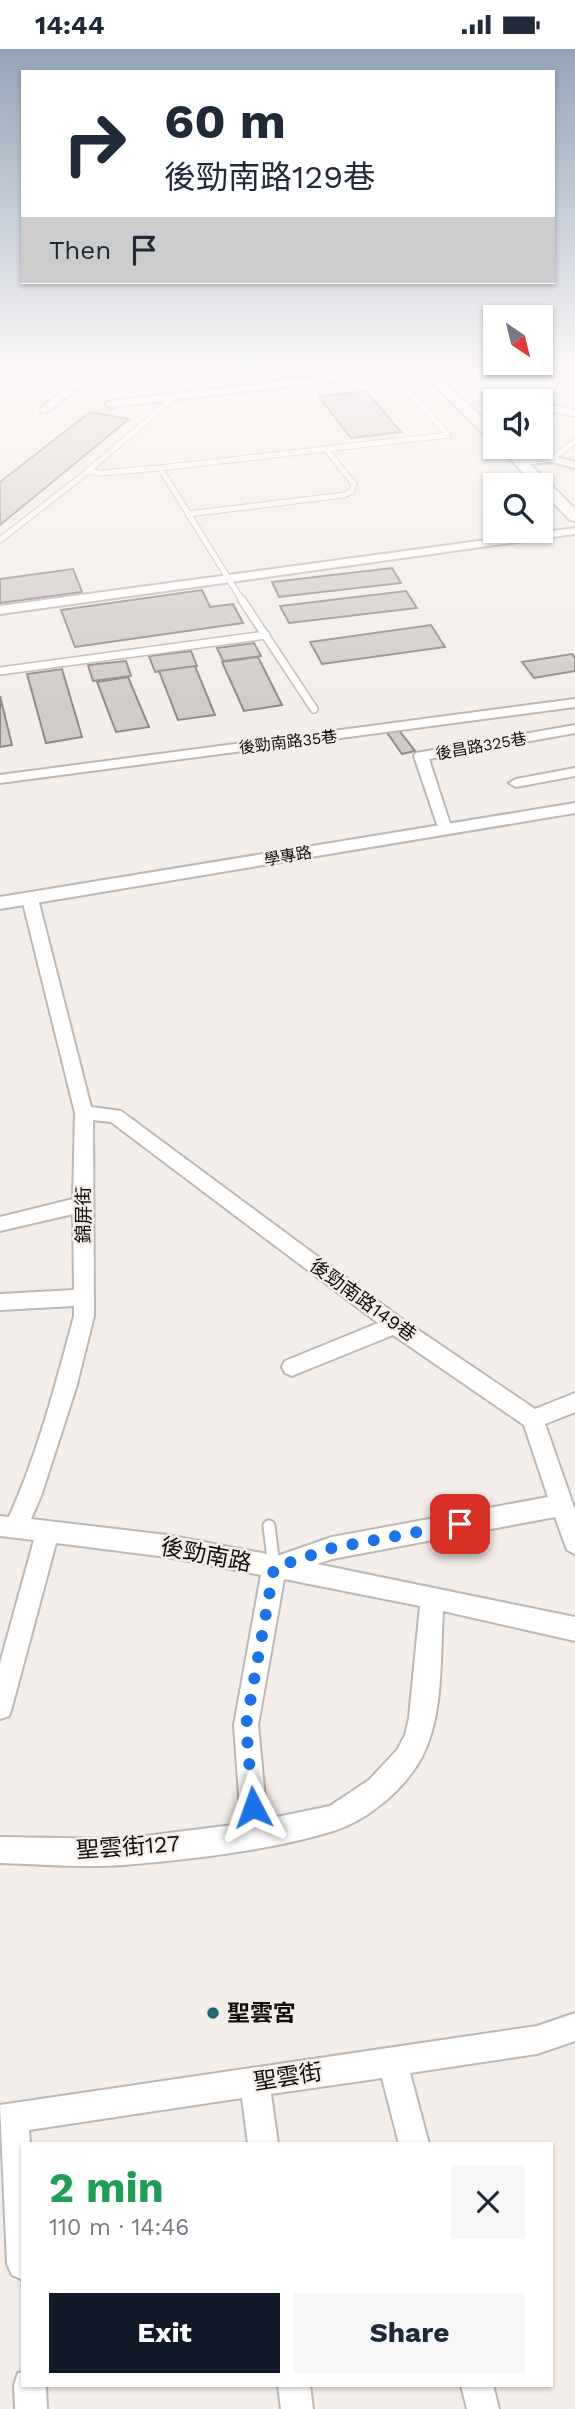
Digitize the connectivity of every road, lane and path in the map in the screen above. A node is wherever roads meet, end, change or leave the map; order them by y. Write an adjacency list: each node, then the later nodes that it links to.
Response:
1 (76, 480): 8 (lane)
2 (167, 480): 5 (lane)
3 (351, 480): 5 (lane)
4 (539, 480): 6 (street)
5 (188, 514): 9 (lane)
6 (575, 517)
7 (575, 531): 9 (street)
8 (0, 540)
9 (228, 580): 10 (street); 11 (lane)
10 (0, 610)
11 (266, 635): 12 (lane); 14 (lane)
12 (0, 671)
13 (575, 703): 17 (street, 後勁南路35巷)
14 (314, 709)
15 (575, 729): 21 (street, 後昌路325巷)
16 (575, 772): 18 (street)
17 (0, 779)
18 (516, 783)
19 (575, 808): 21 (street, 學專路)
20 (575, 822): 23 (street, 學專路)
21 (445, 830): 23 (street, 學專路)
22 (0, 903): 23 (street, 學專路)
23 (32, 904): 24 (street, 學專路); 25 (street, 錦屏街)
24 (0, 916)
25 (85, 1113): 26 (street, 錦屏街); 30 (street, 後勁南路149巷)
26 (82, 1204): 27 (street); 28 (street, 錦屏街)
27 (0, 1224)
28 (84, 1297): 29 (street); 35 (street, 錦屏街)
29 (0, 1302)
30 (395, 1325): 31 (street); 33 (street, 後勁南路149巷)
31 (292, 1367)
32 (575, 1402): 33 (street)
33 (533, 1419): 34 (street)
34 (562, 1505): 38 (street); 39 (street)
35 (8, 1526): 37 (street, 後勁南路)
36 (269, 1526): 39 (lane)
37 (48, 1531): 39 (street, 後勁南路); 42 (street)
38 (575, 1543)
39 (274, 1568): 40 (street, 後勁南路); 43 (street)
40 (432, 1597): 41 (street, 後勁南路); 43 (street, 聖雲街127)
41 (575, 1629)
42 (0, 1707)
43 (255, 1835): 44 (street, 聖雲街127)
44 (0, 1850)
45 (575, 2027): 46 (street, 聖雲街)
46 (393, 2062): 47 (street, 聖雲街); 50 (street)
47 (255, 2082): 48 (street, 聖雲街); 49 (street)
48 (7, 2120): 51 (street)
49 (263, 2142)
50 (413, 2142)
51 (21, 2246)
52 (30, 2387): 55 (street)
53 (294, 2387): 56 (street)
54 (478, 2387): 57 (street)
55 (31, 2409)
56 (297, 2409)
57 (483, 2409)

